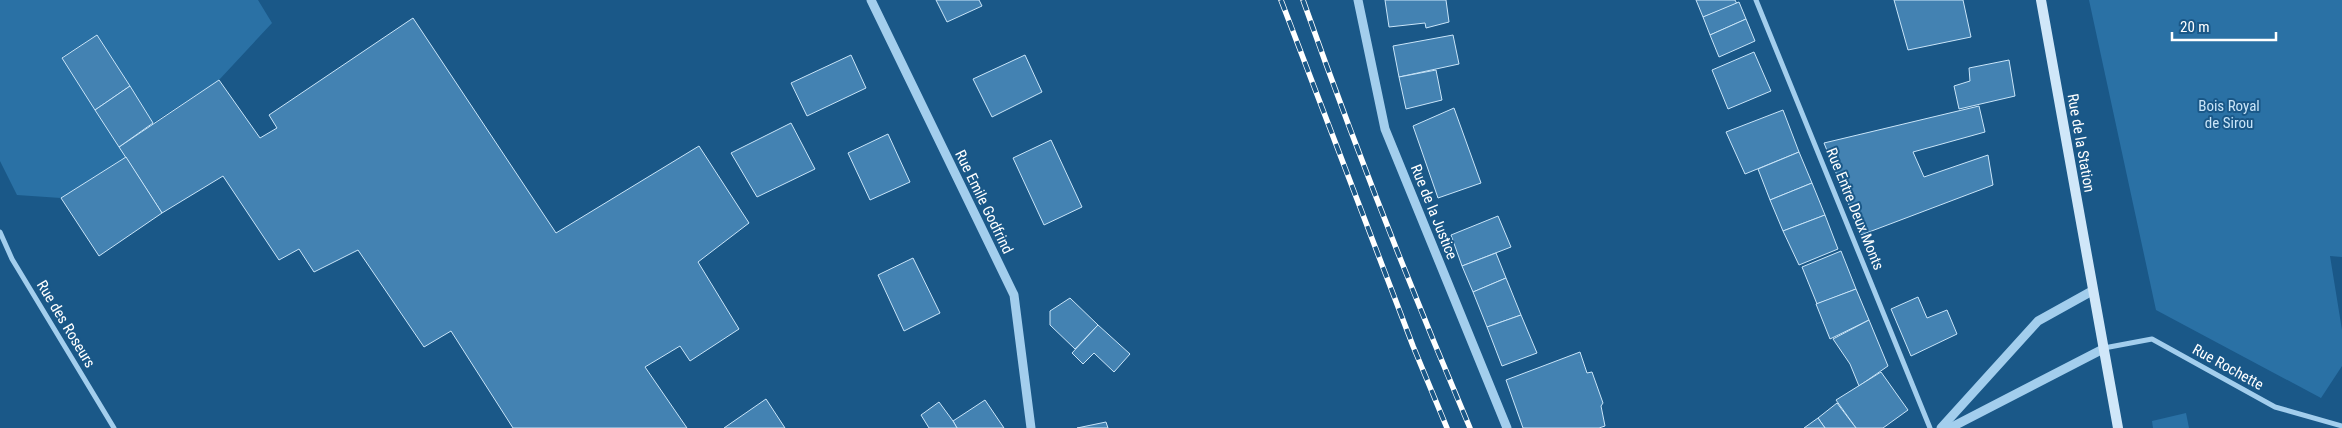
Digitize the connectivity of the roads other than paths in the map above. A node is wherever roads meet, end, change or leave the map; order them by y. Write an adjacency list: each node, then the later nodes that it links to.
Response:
1 (871, 0): 10 (street, Rue Emile Godfrind)
2 (1358, 0): 11 (street, Rue de la Justice)
3 (1756, 0): 12 (street, Rue Entre Deux Monts)
4 (2041, 0): 6 (main road, Rue de la Station)
5 (0, 232): 9 (street, Rue des Roseurs)
6 (2092, 291): 7 (main road, Rue de la Station); 13 (street)
7 (2104, 348): 8 (street, Rue Rochette); 14 (street); 15 (main road, Rue de la Station)
8 (2342, 426)
9 (114, 428)
10 (1031, 428)
11 (1507, 428)
12 (1930, 428)
13 (1941, 428)
14 (1950, 428)
15 (2118, 428)

